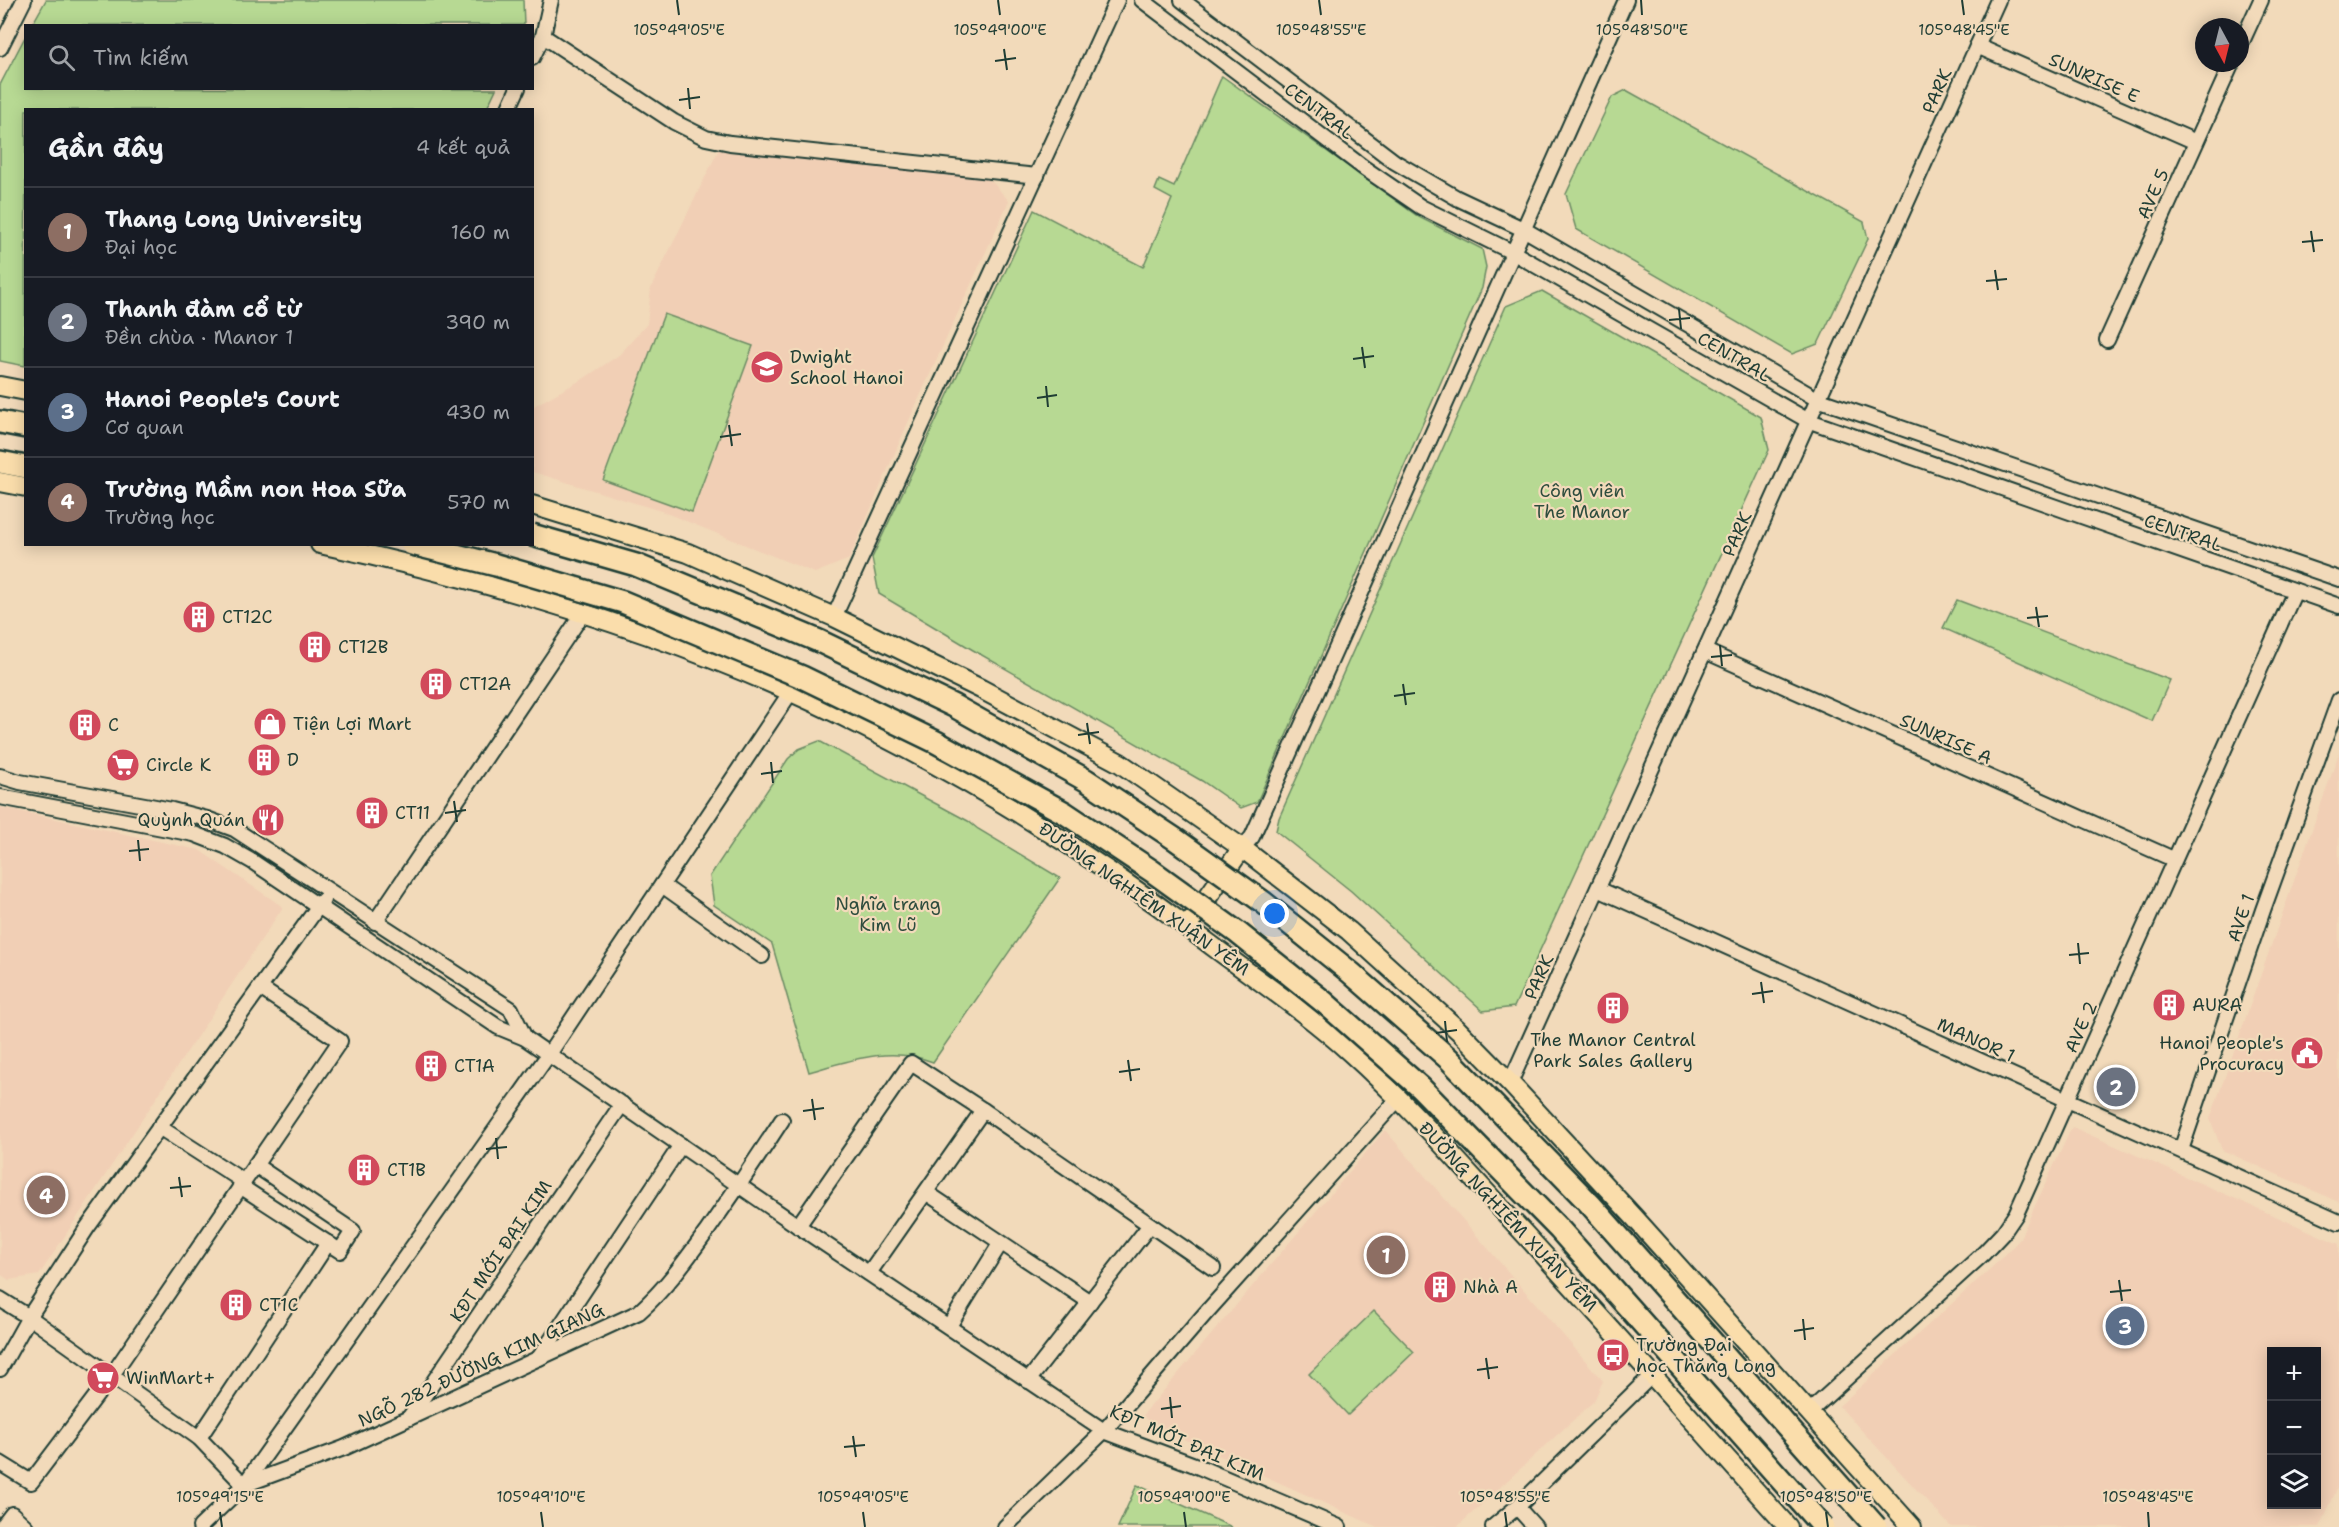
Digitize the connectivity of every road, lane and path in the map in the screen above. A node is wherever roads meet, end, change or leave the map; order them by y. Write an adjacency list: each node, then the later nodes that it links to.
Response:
1 (24, 0): 10 (street)
2 (551, 0): 11 (street)
3 (1117, 0): 19 (street)
4 (1142, 0): 21 (street, CENTRAL)
5 (1182, 0): 20 (street, CENTRAL)
6 (1626, 0): 20 (street)
7 (1998, 0): 12 (street, PARK)
8 (2261, 0): 9 (street)
9 (2249, 26)
10 (4, 32): 13 (street)
11 (543, 36): 14 (street); 19 (street)
12 (1977, 46): 18 (street, SUNRISE E); 25 (street, PARK)
13 (0, 48)
14 (534, 54)
15 (2228, 72): 18 (street, AVE 5)
16 (517, 90): 17 (street)
17 (509, 108)
18 (2196, 142): 22 (street, AVE 5)
19 (1037, 176): 41 (street)
20 (1525, 230): 21 (street); 25 (street, CENTRAL)
21 (1514, 253): 26 (street, CENTRAL); 50 (street)
22 (2107, 340)
23 (0, 386): 24 (main road)
24 (24, 392)
25 (1817, 399): 26 (street, PARK); 37 (street, CENTRAL)
26 (1807, 420): 38 (street, CENTRAL); 42 (street, PARK)
27 (0, 422): 28 (highway)
28 (24, 427)
29 (0, 462): 30 (highway)
30 (24, 467)
31 (0, 482): 32 (main road)
32 (24, 487)
33 (534, 506): 41 (main road)
34 (534, 536): 112 (highway, bridge)
35 (329, 546): 40 (main road, ĐƯỜNG NGHIÊM XUÂN YÊM)
36 (420, 546): 111 (highway, bridge)
37 (2339, 579)
38 (2295, 591): 39 (street, CENTRAL); 51 (street, AVE 2)
39 (2339, 606)
40 (583, 613): 43 (main road, ĐƯỜNG NGHIÊM XUÂN YÊM); 57 (street)
41 (834, 616): 50 (main road)
42 (1705, 651): 51 (street, SUNRISE A); 54 (street, PARK)
43 (790, 693): 53 (street); 58 (main road, ĐƯỜNG NGHIÊM XUÂN YÊM)
44 (2339, 699): 73 (street, AVE 1)
45 (0, 776): 47 (street)
46 (0, 797): 48 (street, KĐT MỚI ĐẠI KIM)
47 (172, 810): 48 (street); 49 (street)
48 (167, 828): 52 (street, KĐT MỚI ĐẠI KIM)
49 (262, 848): 52 (street); 55 (street)
50 (1242, 848): 58 (main road); 65 (main road)
51 (2174, 859): 67 (street, AVE 2)
52 (253, 862): 56 (street, KĐT MỚI ĐẠI KIM)
53 (662, 885): 59 (street); 64 (street)
54 (1598, 889): 65 (street, PARK); 67 (street, MANOR 1)
55 (329, 891): 56 (street); 57 (street)
56 (319, 907): 60 (street); 62 (street, KĐT MỚI ĐẠI KIM)
57 (375, 922): 61 (street)
58 (1187, 926): 66 (main road, ĐƯỜNG NGHIÊM XUÂN YÊM)
59 (762, 956)
60 (260, 988): 71 (street); 74 (street)
61 (511, 1009): 62 (street); 63 (street)
62 (498, 1027): 63 (street, KĐT MỚI ĐẠI KIM)
63 (525, 1038): 64 (street, KĐT MỚI ĐẠI KIM)
64 (549, 1054): 68 (street, KĐT MỚI ĐẠI KIM); 101 (street)
65 (1510, 1083): 96 (main road)
66 (1399, 1098): 94 (main road, ĐƯỜNG NGHIÊM XUÂN YÊM); 98 (street)
67 (2068, 1101): 73 (street, MANOR 1); 96 (street, AVE 2)
68 (622, 1104): 72 (street, KĐT MỚI ĐẠI KIM); 97 (street, KĐT MỚI ĐẠI KIM)
69 (983, 1110): 77 (street); 81 (street); 82 (street)
70 (783, 1120): 76 (street, NGÕ 282 ĐƯỜNG KIM GIANG)
71 (159, 1127): 75 (street); 89 (street)
72 (681, 1145): 76 (street, KĐT MỚI ĐẠI KIM); 91 (street)
73 (2181, 1150): 80 (street, MANOR 1)
74 (255, 1165): 75 (street); 78 (street)
75 (242, 1183): 79 (street); 93 (street)
76 (740, 1186): 82 (street, KĐT MỚI ĐẠI KIM); 91 (street, NGÕ 282 ĐƯỜNG KIM GIANG)
77 (927, 1193): 84 (street); 86 (street)
78 (308, 1200): 79 (street); 83 (street)
79 (294, 1221): 83 (street)
80 (2339, 1222)
81 (1150, 1225): 85 (street); 88 (street)
82 (798, 1226): 86 (street, KĐT MỚI ĐẠI KIM)
83 (328, 1243): 99 (street)
84 (1000, 1244): 88 (street); 90 (street)
85 (1213, 1268)
86 (869, 1273): 90 (street, KĐT MỚI ĐẠI KIM)
87 (0, 1299): 89 (street)
88 (1090, 1302): 95 (street)
89 (29, 1317): 92 (street); 93 (street)
90 (949, 1326): 95 (street, KĐT MỚI ĐẠI KIM)
91 (539, 1359): 97 (street, NGÕ 282 ĐƯỜNG KIM GIANG)
92 (0, 1369)
93 (112, 1375): 99 (street); 100 (street)
94 (1652, 1375): 102 (street); 110 (main road, ĐƯỜNG NGHIÊM XUÂN YÊM)
95 (1028, 1381): 98 (street, KĐT MỚI ĐẠI KIM)
96 (1809, 1412): 113 (main road)
97 (409, 1418): 101 (street, NGÕ 282 ĐƯỜNG KIM GIANG)
98 (1104, 1431): 106 (street); 107 (street, KĐT MỚI ĐẠI KIM)
99 (199, 1438): 101 (street)
100 (0, 1463)
101 (244, 1485): 105 (street, NGÕ 282 ĐƯỜNG KIM GIANG)
102 (1517, 1507): 108 (street); 109 (street)
103 (2, 1527): 104 (street)
104 (26, 1527)
105 (200, 1527)
106 (1005, 1527)
107 (1339, 1527)
108 (1493, 1527)
109 (1535, 1527)
110 (1788, 1527)
111 (1823, 1527)
112 (1876, 1527)
113 (1912, 1527)

